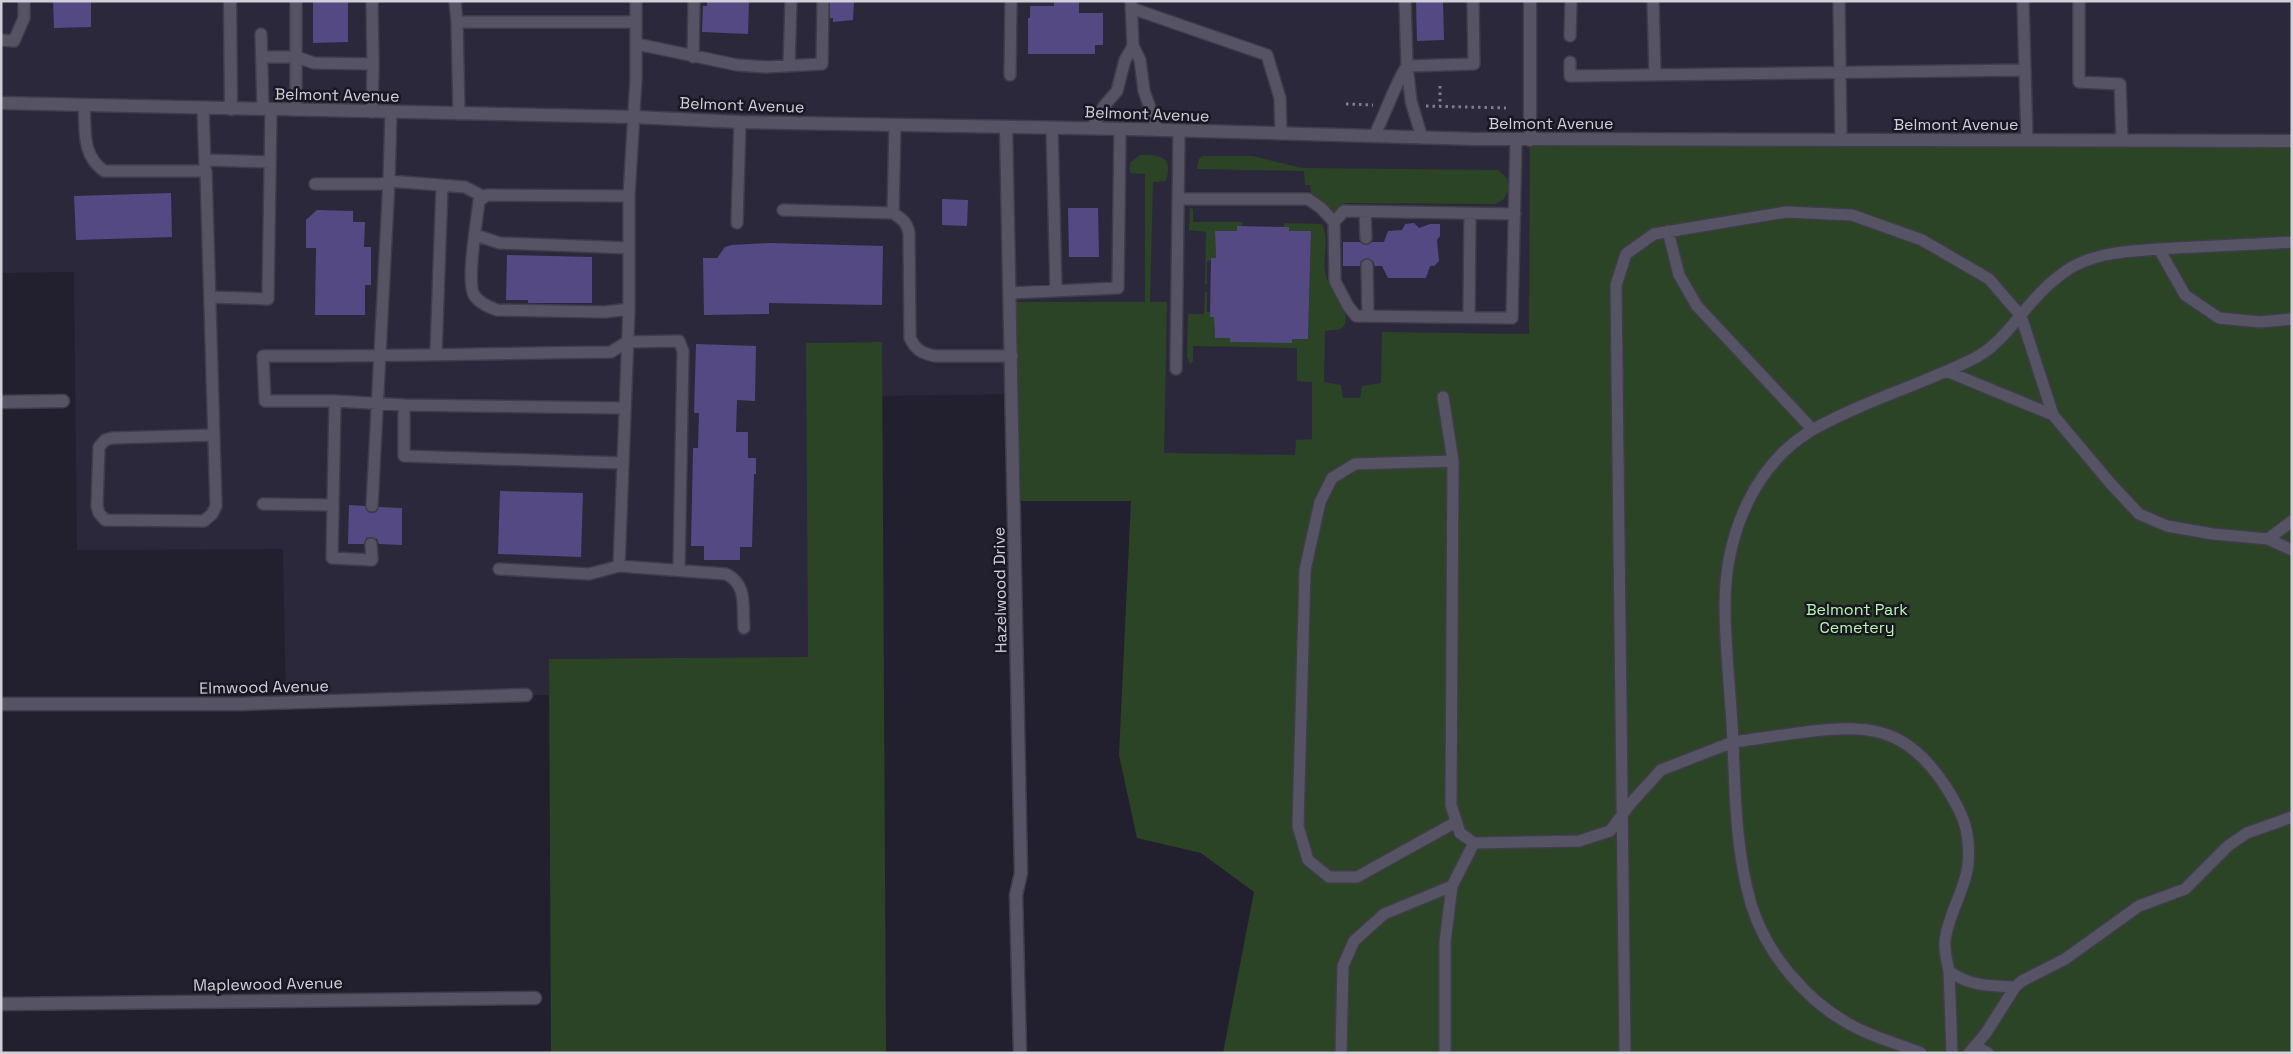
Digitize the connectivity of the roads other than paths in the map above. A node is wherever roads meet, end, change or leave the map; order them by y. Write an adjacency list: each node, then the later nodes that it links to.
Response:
1 (24, 1): 24 (lane)
2 (230, 1): 41 (main road)
3 (296, 1): 28 (lane)
4 (372, 1): 31 (lane)
5 (454, 1): 20 (lane)
6 (636, 1): 21 (lane)
7 (694, 1): 29 (lane)
8 (791, 1): 32 (lane)
9 (823, 1): 32 (lane)
10 (1011, 1): 37 (lane)
11 (1405, 1): 33 (lane)
12 (1473, 1): 33 (lane)
13 (1530, 1): 60 (main road)
14 (1571, 1): 23 (lane)
15 (1654, 1): 36 (lane)
16 (1839, 1): 35 (lane)
17 (2023, 1): 34 (lane)
18 (2079, 1): 63 (lane)
19 (1131, 5): 26 (lane); 56 (lane)
20 (457, 22): 21 (lane); 46 (lane)
21 (636, 22): 25 (lane)
22 (261, 34): 27 (lane)
23 (1570, 36)
24 (1, 40)
25 (637, 44): 29 (lane); 47 (lane)
26 (1133, 46): 52 (lane); 54 (lane)
27 (262, 57): 28 (lane); 42 (lane)
28 (297, 57): 31 (lane); 43 (lane)
29 (693, 57): 32 (lane)
30 (1570, 62): 36 (lane)
31 (373, 64): 44 (lane)
32 (789, 66)
33 (1407, 66): 57 (lane); 58 (lane)
34 (2024, 70): 35 (lane); 62 (lane)
35 (1840, 72): 36 (lane); 61 (lane)
36 (1654, 74)
37 (1010, 75)
38 (1, 103): 39 (main road, Belmont Avenue)
39 (84, 105): 40 (main road, Belmont Avenue); 66 (lane)
40 (203, 108): 41 (main road, Belmont Avenue); 66 (lane)
41 (231, 108): 42 (main road, Belmont Avenue)
42 (267, 109): 43 (main road, Belmont Avenue); 65 (lane)
43 (296, 110): 44 (main road, Belmont Avenue)
44 (372, 112): 45 (main road, Belmont Avenue)
45 (391, 112): 46 (main road, Belmont Avenue); 67 (lane)
46 (459, 114): 47 (main road, Belmont Avenue)
47 (634, 117): 48 (main road, Belmont Avenue); 70 (lane)
48 (740, 122): 49 (main road, Belmont Avenue); 79 (lane)
49 (895, 125): 50 (main road, Belmont Avenue); 74 (lane)
50 (1006, 126): 51 (main road, Belmont Avenue); 88 (main road, Hazelwood Drive)
51 (1052, 128): 52 (main road, Belmont Avenue); 87 (lane)
52 (1092, 128): 53 (main road, Belmont Avenue)
53 (1120, 129): 54 (main road, Belmont Avenue); 87 (lane)
54 (1158, 130): 55 (main road, Belmont Avenue)
55 (1179, 131): 56 (main road, Belmont Avenue); 72 (lane)
56 (1281, 134): 57 (main road, Belmont Avenue)
57 (1374, 136): 58 (main road, Belmont Avenue)
58 (1422, 138): 59 (main road, Belmont Avenue)
59 (1516, 140): 60 (main road, Belmont Avenue); 77 (lane)
60 (1530, 140): 61 (main road, Belmont Avenue)
61 (1841, 140): 62 (main road, Belmont Avenue)
62 (2027, 140): 63 (main road, Belmont Avenue)
63 (2122, 140): 64 (main road, Belmont Avenue)
64 (2292, 141)
65 (270, 162): 66 (lane); 89 (lane)
66 (205, 166): 89 (lane)
67 (389, 181): 68 (lane); 69 (lane); 98 (lane)
68 (315, 184)
69 (442, 186): 71 (lane); 96 (lane)
70 (629, 196): 71 (lane); 84 (lane)
71 (484, 197): 81 (lane)
72 (1178, 199): 78 (lane); 99 (lane)
73 (783, 210): 74 (lane)
74 (892, 212): 97 (lane)
75 (1366, 212): 76 (lane); 78 (lane); 82 (lane)
76 (1470, 213): 77 (lane); 93 (lane)
77 (1515, 214): 93 (lane)
78 (1334, 222): 91 (lane)
79 (737, 223)
80 (1668, 232): 92 (lane); 109 (lane); 127 (lane)
81 (475, 235): 84 (lane); 90 (lane)
82 (1366, 238)
83 (2292, 242): 85 (lane)
84 (628, 248): 90 (lane)
85 (2158, 249): 92 (lane); 94 (lane)
86 (1367, 266): 91 (lane)
87 (1056, 290): 88 (lane)
88 (1010, 293): 97 (main road, Hazelwood Drive)
89 (210, 297): 110 (lane)
90 (629, 309): 95 (lane)
91 (1368, 316): 93 (lane)
92 (2021, 316): 100 (lane); 108 (lane)
93 (1469, 317)
94 (2292, 319)
95 (627, 342): 96 (lane); 107 (lane); 122 (lane)
96 (436, 354): 98 (lane)
97 (1012, 356): 137 (main road, Hazelwood Drive)
98 (380, 357): 103 (lane); 105 (lane)
99 (1176, 369)
100 (1946, 371): 108 (lane); 109 (lane)
101 (1444, 397): 111 (lane)
102 (63, 401): 104 (main road)
103 (335, 401): 105 (lane); 114 (lane)
104 (1, 402)
105 (376, 403): 106 (lane); 115 (lane)
106 (404, 405): 107 (lane); 112 (lane)
107 (624, 408): 112 (lane)
108 (2053, 415): 117 (lane)
109 (1813, 430): 126 (lane)
110 (214, 435): 110 (lane)
111 (1453, 461): 129 (lane); 129 (lane)
112 (623, 463): 120 (lane)
113 (263, 504): 114 (lane)
114 (332, 505): 118 (lane)
115 (372, 506)
116 (2292, 522): 117 (lane)
117 (2268, 540): 119 (lane)
118 (371, 544)
119 (2292, 550)
120 (620, 566): 121 (lane); 122 (lane)
121 (499, 569)
122 (679, 570): 123 (lane)
123 (744, 628)
124 (526, 695): 125 (main road, Elmwood Avenue)
125 (1, 704)
126 (1733, 742): 127 (lane); 132 (lane); 141 (lane)
127 (1622, 815): 130 (lane); 140 (lane)
128 (2292, 816): 133 (lane)
129 (1456, 822): 130 (lane)
130 (1474, 843): 131 (lane)
131 (1452, 886): 138 (lane); 139 (lane)
132 (1949, 971): 133 (lane); 142 (lane)
133 (2015, 987): 136 (lane)
134 (535, 998): 135 (main road, Maplewood Avenue)
135 (1, 1004)
136 (1972, 1050): 143 (lane)
137 (1020, 1053)
138 (1341, 1053)
139 (1445, 1053)
140 (1625, 1053)
141 (1921, 1053)
142 (1952, 1053)
143 (1988, 1053)

